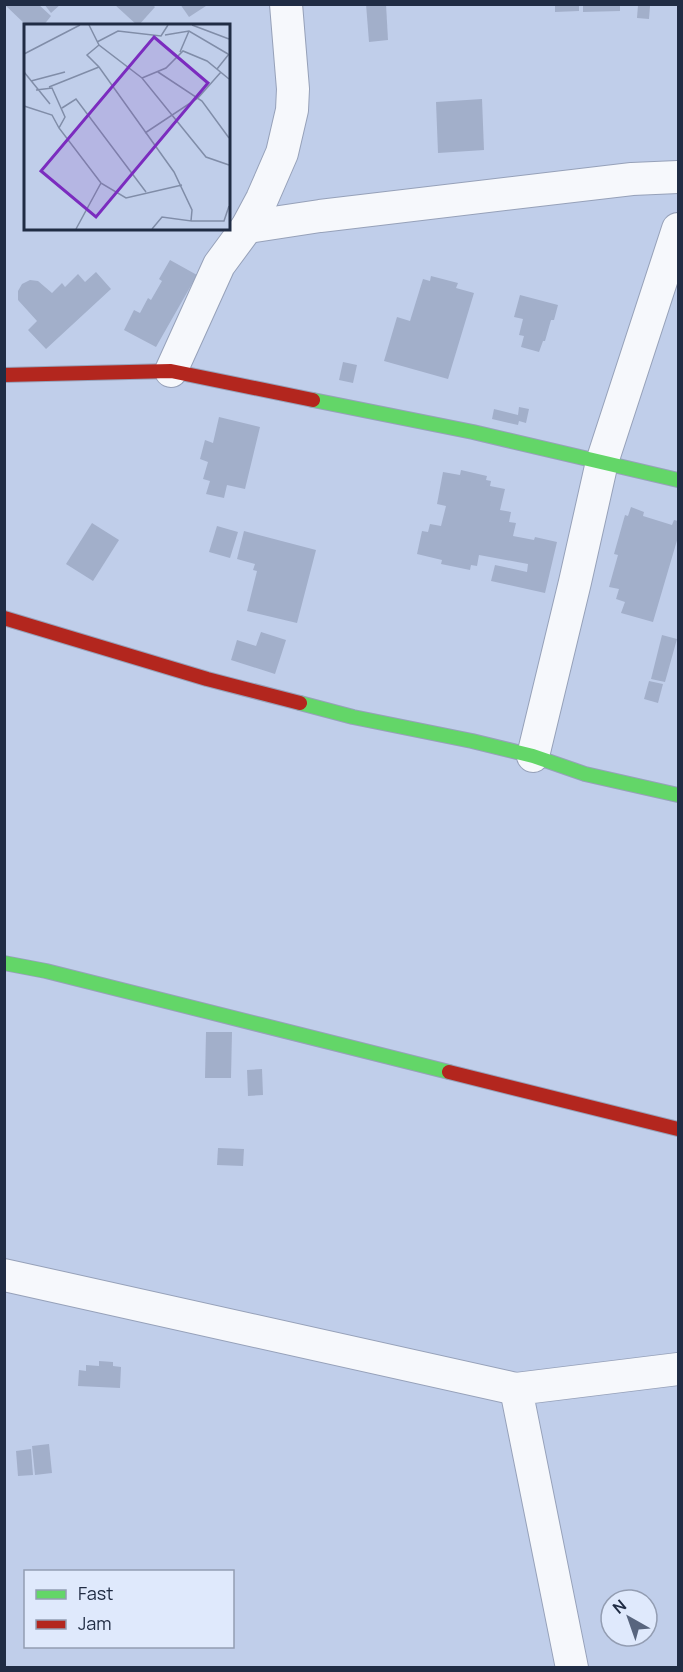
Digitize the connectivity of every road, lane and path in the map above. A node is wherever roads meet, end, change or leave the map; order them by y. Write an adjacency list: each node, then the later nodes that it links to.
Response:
1 (286, 4): 3 (street)
2 (678, 177): 3 (street)
3 (247, 227): 5 (street)
4 (678, 229): 7 (street)
5 (171, 371): 6 (street); 7 (street)
6 (4, 375)
7 (602, 462): 8 (street); 10 (street)
8 (678, 480)
9 (4, 618): 10 (street)
10 (533, 756): 11 (street)
11 (678, 795)
12 (4, 963): 13 (street)
13 (678, 1129)
14 (4, 1275): 16 (street)
15 (678, 1369): 16 (street)
16 (516, 1389): 17 (street)
17 (572, 1668)

